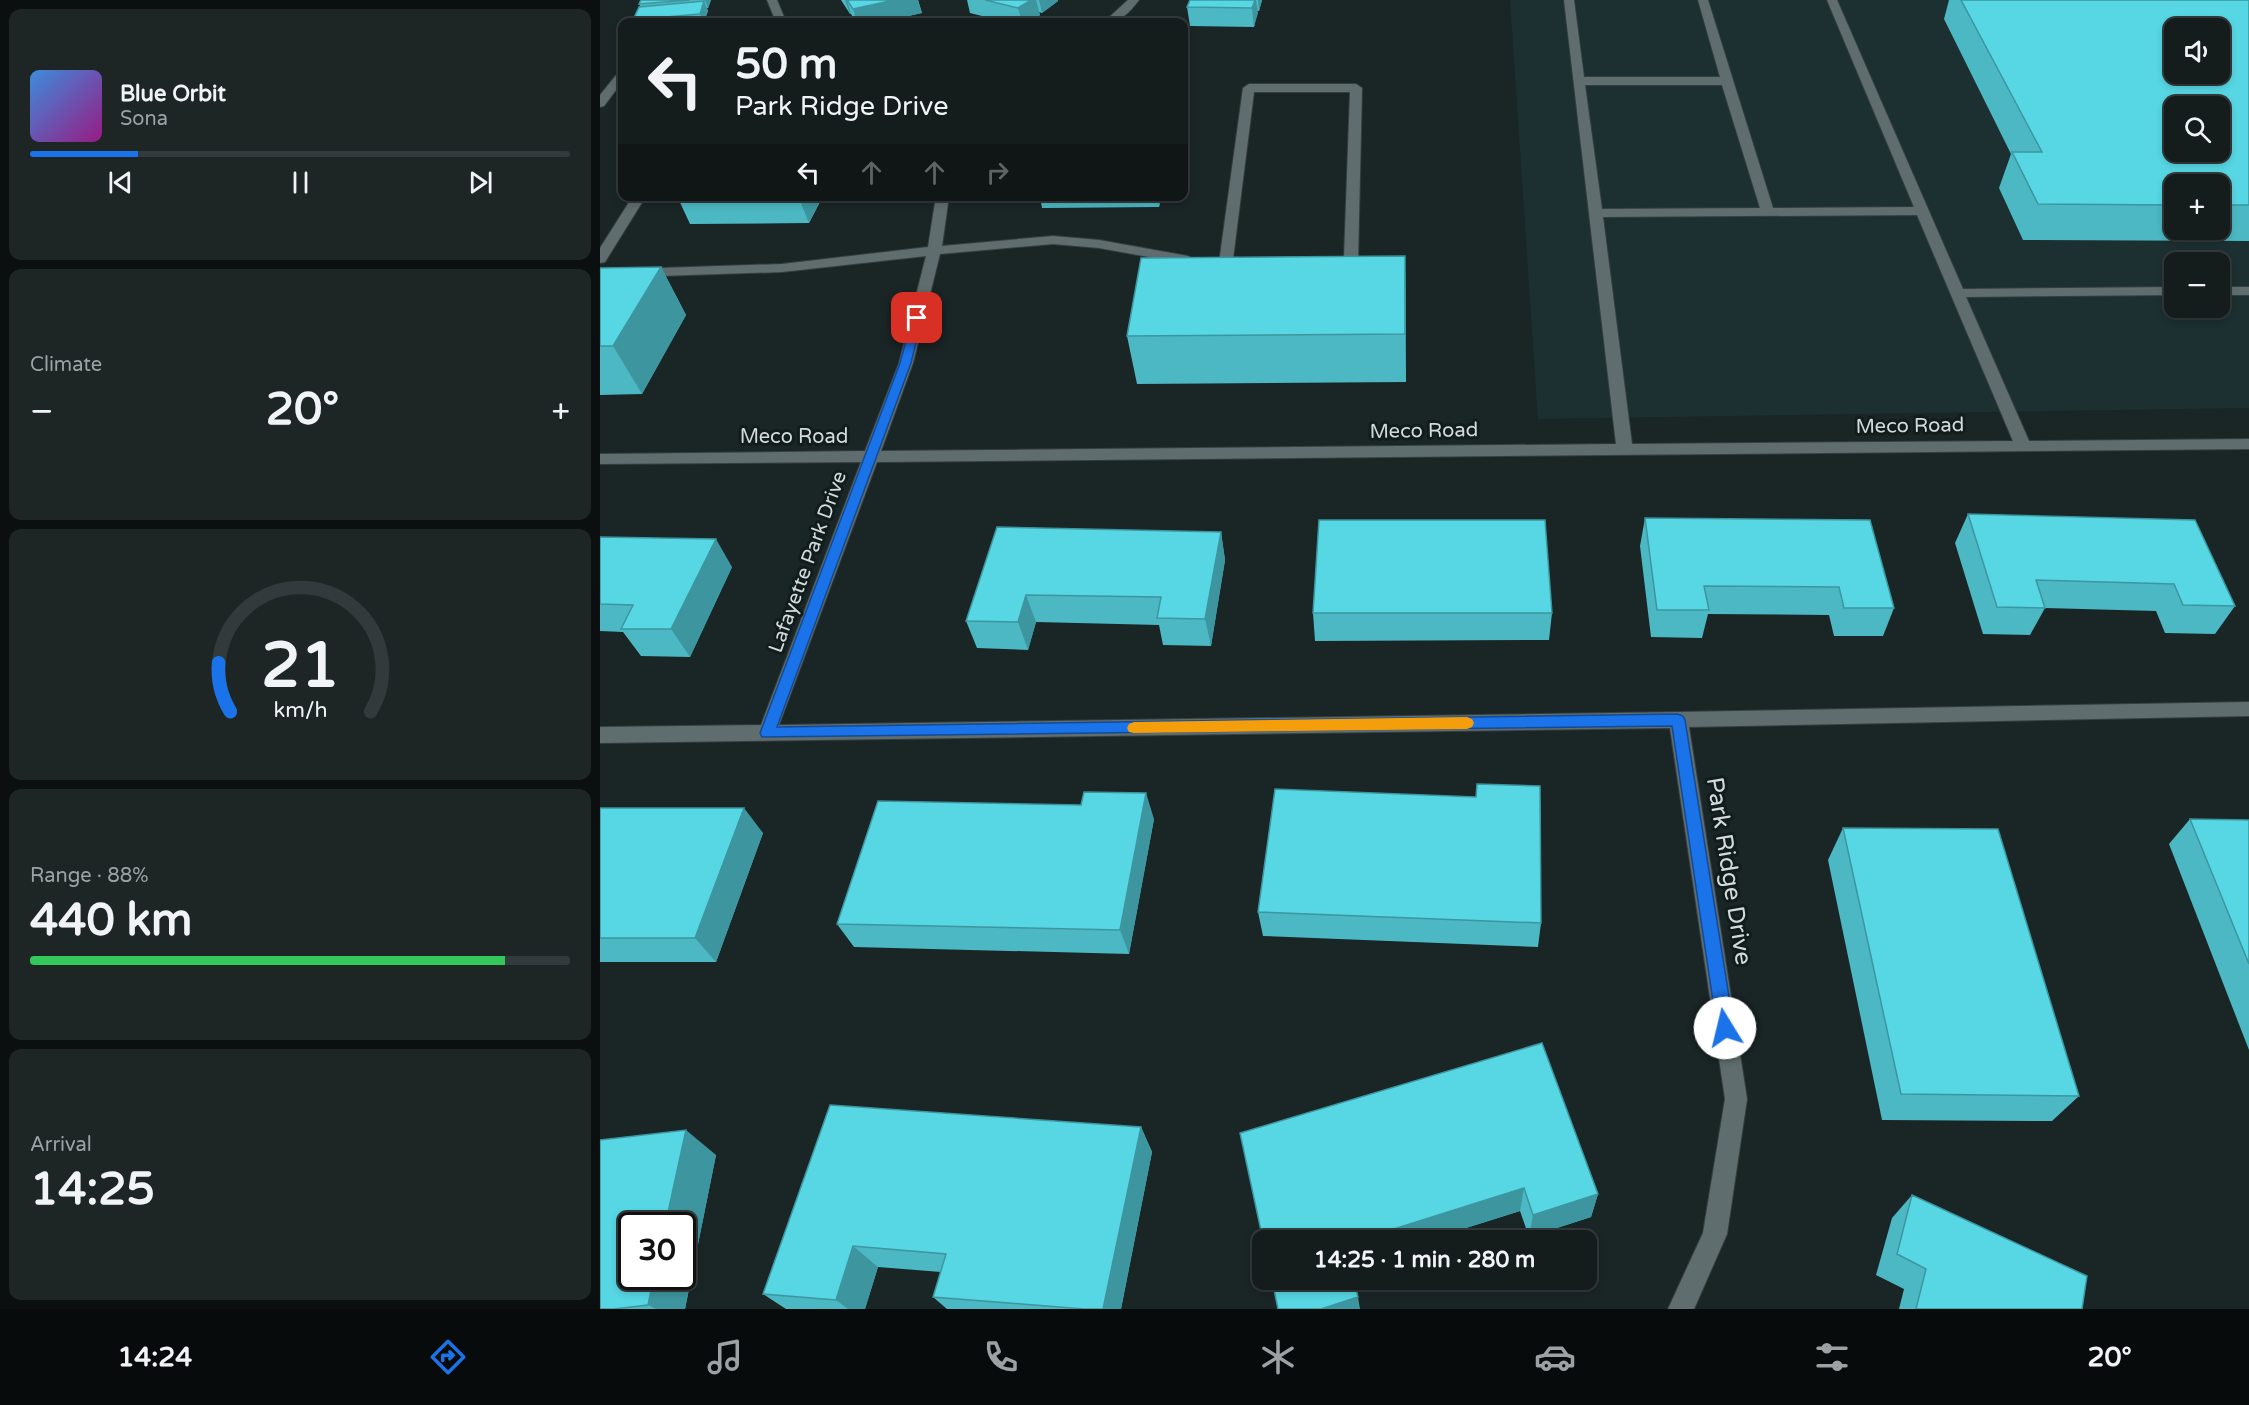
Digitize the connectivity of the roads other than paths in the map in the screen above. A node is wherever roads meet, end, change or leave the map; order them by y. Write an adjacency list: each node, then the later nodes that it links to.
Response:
1 (772, 0): 6 (street)
2 (1134, 0): 7 (street)
3 (1569, 0): 9 (street)
4 (1703, 0): 10 (street)
5 (1832, 0): 14 (street)
6 (779, 18)
7 (1115, 18)
8 (618, 80): 11 (street)
9 (1580, 81): 10 (street); 16 (street)
10 (1726, 81): 15 (street)
11 (600, 103)
12 (637, 201): 18 (street)
13 (942, 201): 17 (street, Lafayette Park Drive)
14 (1923, 211): 15 (street); 24 (street)
15 (1768, 212): 16 (street)
16 (1596, 213): 27 (street)
17 (934, 252): 19 (street); 20 (street); 28 (street, Lafayette Park Drive)
18 (600, 259)
19 (1215, 262): 19 (street)
20 (600, 274)
21 (2164, 291): 24 (street)
22 (2230, 291): 23 (street)
23 (2249, 291)
24 (1958, 293): 26 (street)
25 (2249, 444): 26 (street, Meco Road)
26 (2023, 446): 27 (street, Meco Road)
27 (1625, 450): 28 (street, Meco Road)
28 (869, 457): 29 (street, Meco Road); 32 (street, Lafayette Park Drive)
29 (600, 459)
30 (2249, 709): 31 (street)
31 (1678, 720): 32 (street); 34 (street, Park Ridge Drive)
32 (767, 733): 33 (street)
33 (600, 735)
34 (1681, 1309)

